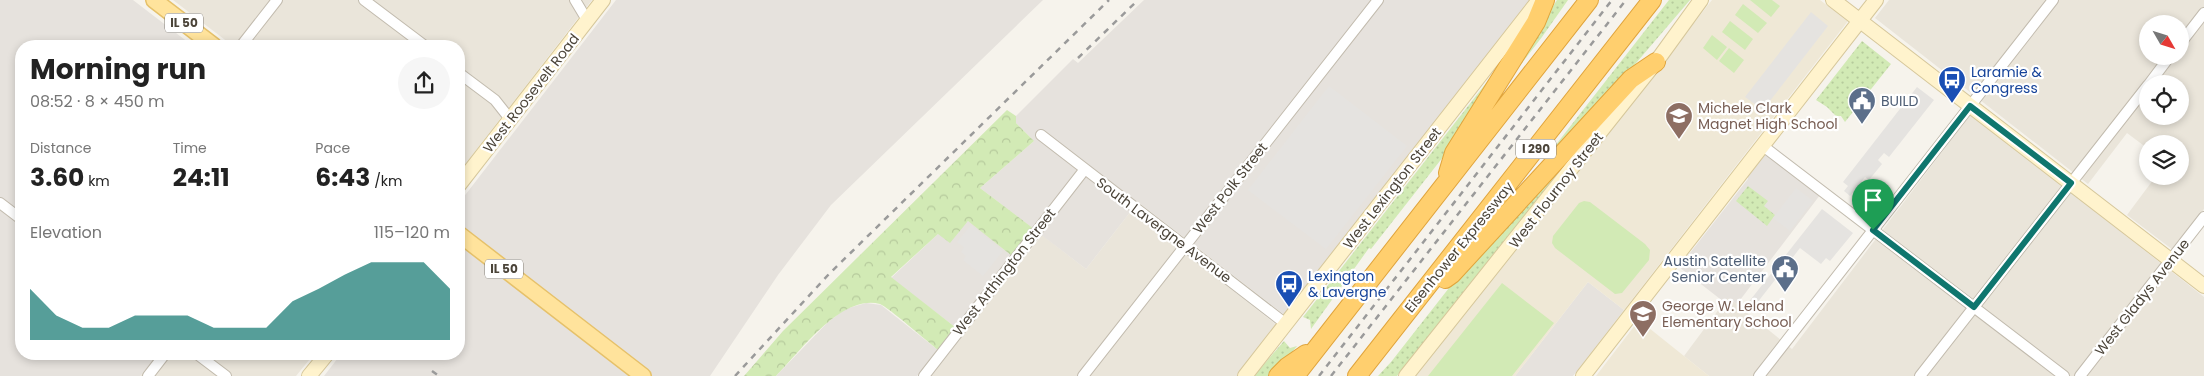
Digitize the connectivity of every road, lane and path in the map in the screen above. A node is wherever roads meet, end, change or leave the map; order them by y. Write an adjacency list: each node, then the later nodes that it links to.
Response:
1 (154, 0): 19 (main road, IL 50)
2 (277, 0): 20 (street)
3 (364, 0): 21 (street)
4 (575, 0): 16 (street)
5 (603, 0): 16 (street, West Roosevelt Road)
6 (1378, 0): 40 (street, West Polk Street)
7 (1539, 0): 45 (street, West Lexington Street)
8 (1545, 0): 34 (highway)
9 (1589, 0): 34 (highway)
10 (1652, 0): 43 (highway, Eisenhower Expressway / I 290)
11 (1701, 0): 22 (street, West Flournoy Street)
12 (1833, 0): 17 (street)
13 (1876, 0): 17 (street)
14 (2053, 0): 27 (street)
15 (2204, 13): 18 (street)
16 (587, 20): 28 (street, West Roosevelt Road)
17 (1860, 20): 27 (street); 30 (street)
18 (2189, 32)
19 (206, 40)
20 (246, 40)
21 (417, 40)
22 (1656, 62): 43 (highway); 60 (street, West Flournoy Street)
23 (2163, 65): 24 (street)
24 (2155, 75)
25 (465, 77): 28 (street)
26 (2139, 96): 33 (street)
27 (1970, 106): 33 (street); 38 (street)
28 (510, 119): 32 (street, West Roosevelt Road)
29 (1042, 135): 31 (street, South Lavergne Avenue)
30 (1763, 146): 38 (street); 61 (street)
31 (1085, 169): 40 (street, South Lavergne Avenue); 54 (street, West Arthington Street)
32 (465, 177)
33 (2071, 183): 41 (street); 44 (street)
34 (1444, 185): 46 (highway)
35 (0, 203): 36 (street)
36 (15, 214)
37 (2204, 217): 41 (street, West Gladys Avenue)
38 (1873, 230): 44 (street); 62 (street)
39 (465, 239): 53 (main road, IL 50)
40 (1185, 246): 45 (street, South Lavergne Avenue); 55 (street, West Polk Street)
41 (2170, 260): 42 (street); 65 (street, West Gladys Avenue)
42 (2204, 286)
43 (1418, 298): 59 (highway, Eisenhower Expressway / I 290)
44 (1974, 307): 63 (street); 64 (street)
45 (1286, 324): 56 (street, West Lexington Street)
46 (1321, 343): 57 (highway); 58 (highway)
47 (160, 360): 50 (street)
48 (205, 360): 51 (street)
49 (322, 360): 52 (street)
50 (148, 376)
51 (226, 376)
52 (309, 376)
53 (643, 376)
54 (924, 376)
55 (1083, 376)
56 (1245, 376)
57 (1278, 376)
58 (1295, 376)
59 (1356, 376)
60 (1406, 376)
61 (1583, 376)
62 (1759, 376)
63 (1920, 376)
64 (2064, 376)
65 (2080, 376)

